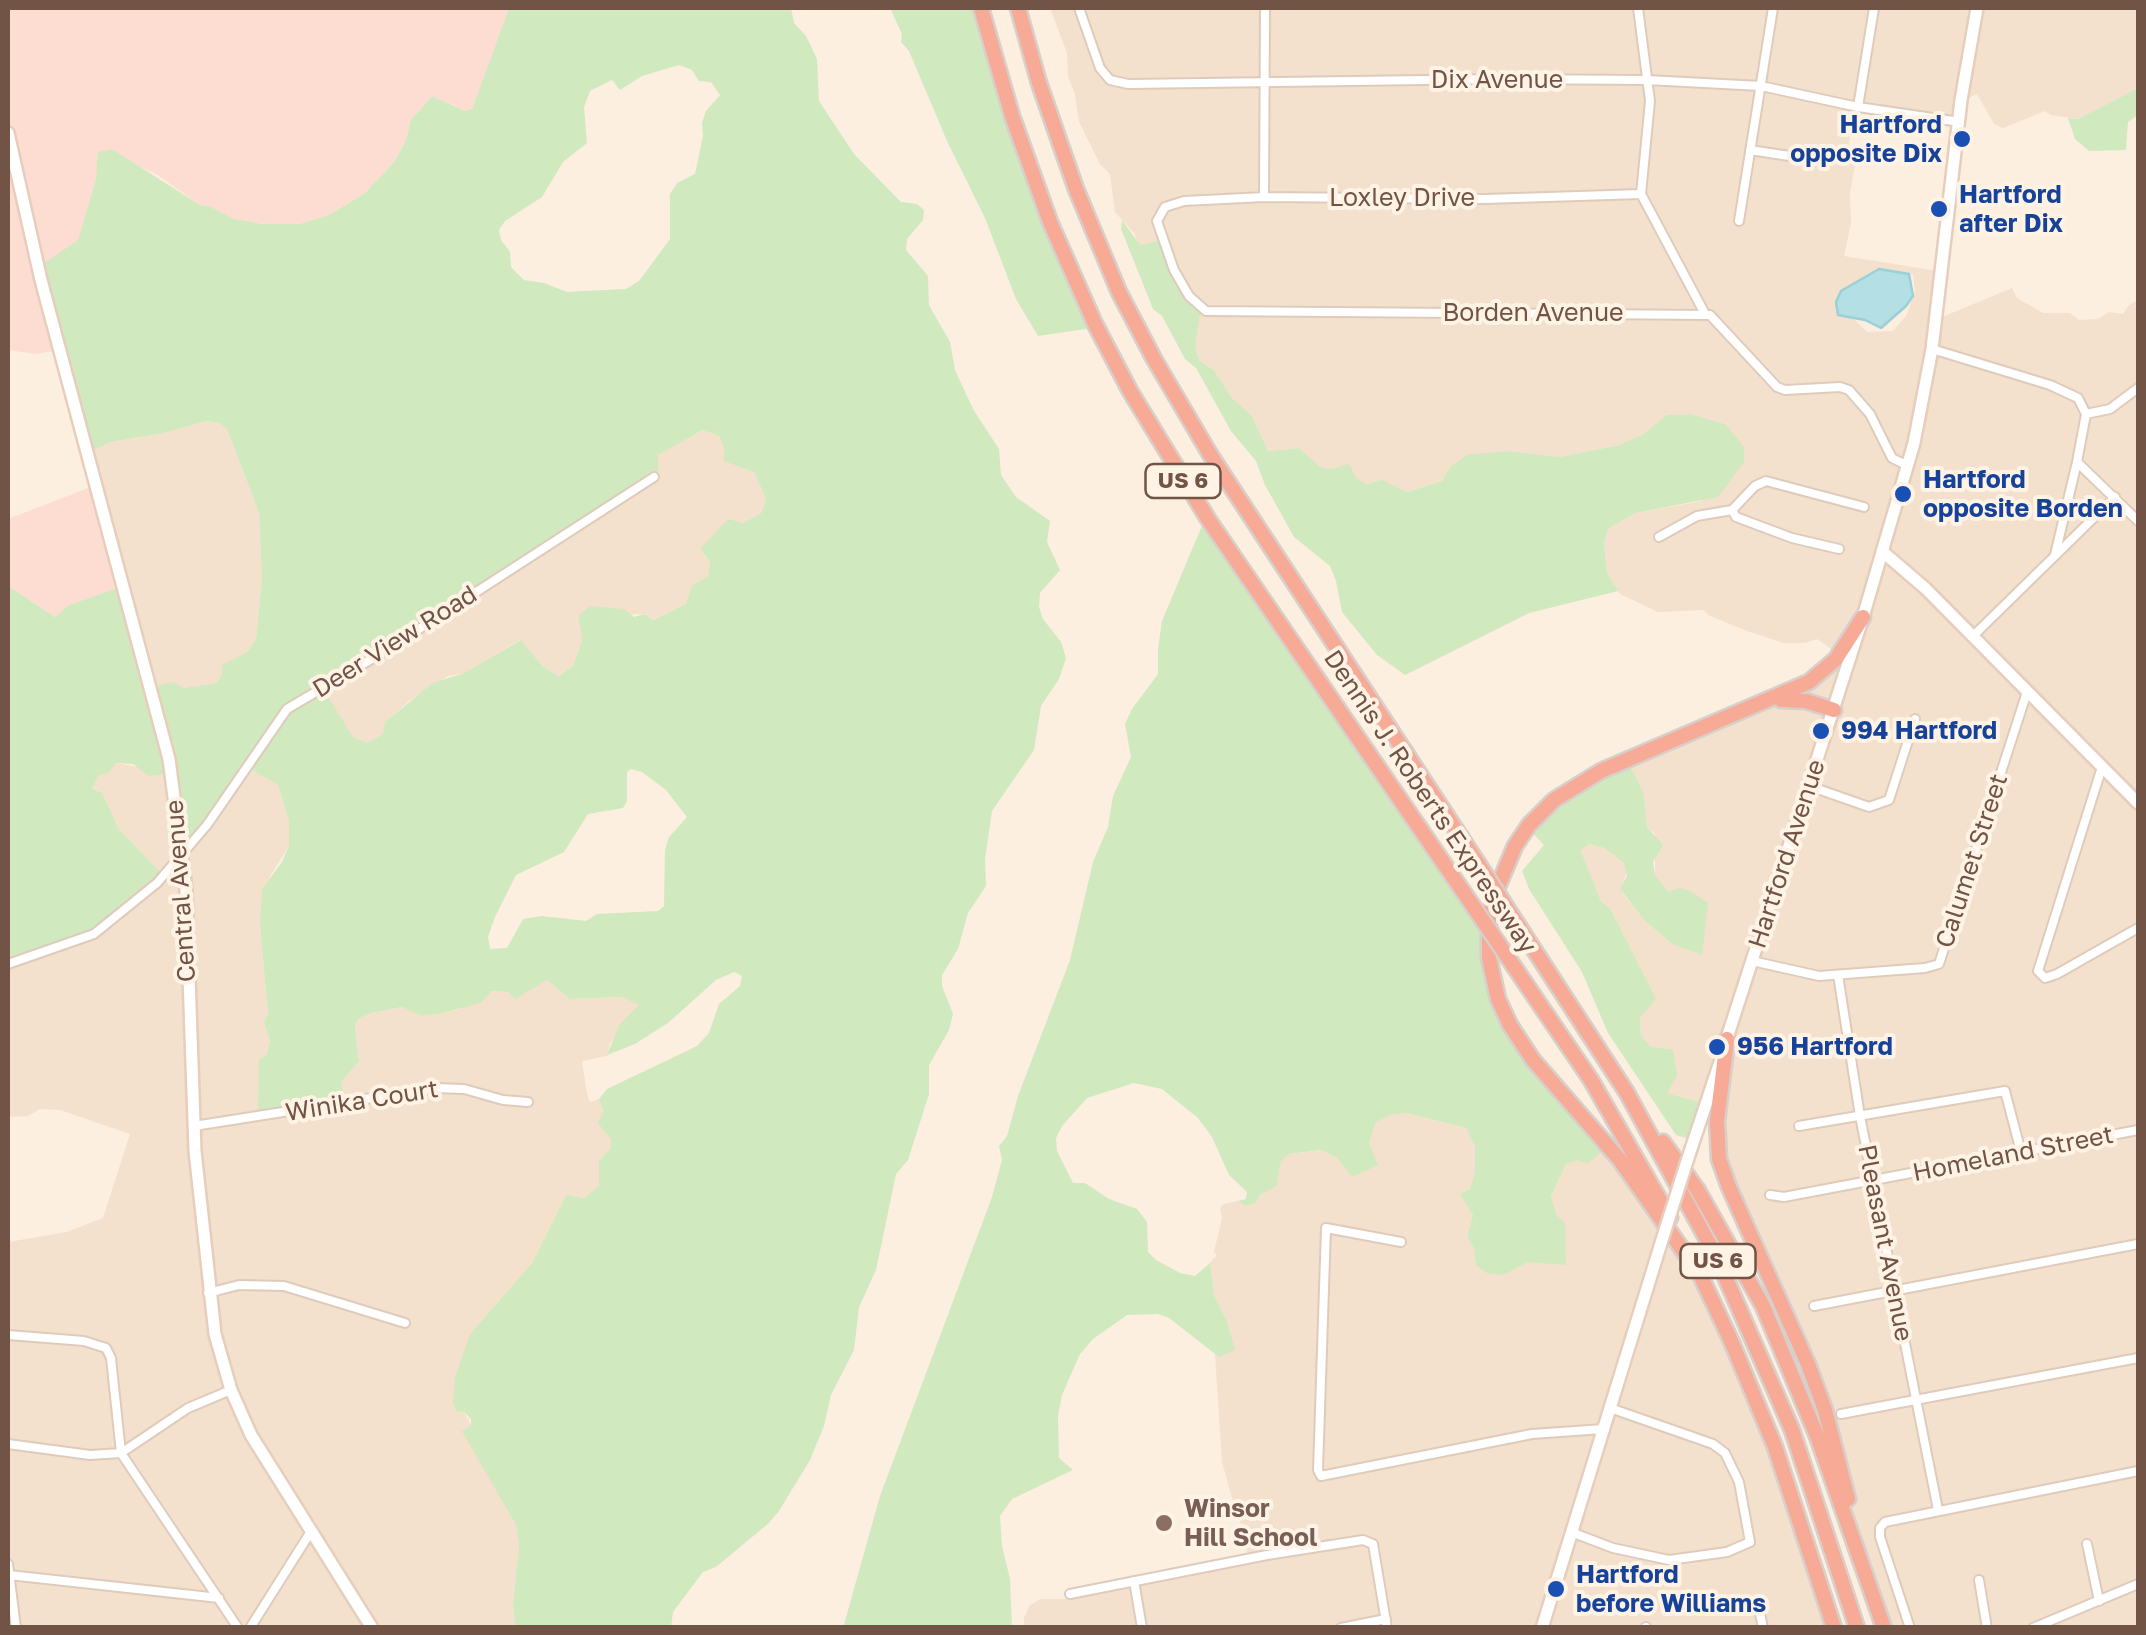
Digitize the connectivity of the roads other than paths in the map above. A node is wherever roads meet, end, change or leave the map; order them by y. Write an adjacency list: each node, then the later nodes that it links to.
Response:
1 (981, 8): 62 (highway, Dennis J. Roberts Expressway / US 6, bridge)
2 (1018, 8): 51 (highway, Dennis J. Roberts Expressway / US 6, bridge)
3 (1079, 8): 10 (street, Dix Avenue)
4 (1265, 8): 10 (street)
5 (1638, 8): 9 (street)
6 (1774, 8): 11 (street)
7 (1874, 8): 12 (street)
8 (1978, 8): 13 (main road, Hartford Avenue)
9 (1647, 80): 10 (street, Dix Avenue); 11 (street, Dix Avenue); 17 (street)
10 (1264, 81): 18 (street)
11 (1761, 86): 12 (street, Dix Avenue); 15 (street)
12 (1858, 107): 13 (street, Dix Avenue)
13 (1960, 122): 22 (main road, Hartford Avenue)
14 (8, 133): 45 (main road, Central Avenue)
15 (1750, 150): 16 (street); 20 (street)
16 (1796, 157)
17 (1640, 194): 18 (street, Loxley Drive); 21 (street)
18 (1264, 197): 19 (street, Loxley Drive)
19 (1165, 207): 21 (street, Borden Avenue)
20 (1739, 221)
21 (1705, 314): 26 (street)
22 (1932, 349): 24 (street); 26 (main road, Hartford Avenue)
23 (2138, 388): 24 (street)
24 (2086, 414): 25 (street)
25 (2077, 462): 28 (street); 35 (street)
26 (1908, 466): 34 (main road, Hartford Avenue)
27 (654, 477): 45 (street, Deer View Road)
28 (2115, 497): 31 (street); 35 (street)
29 (1864, 507): 30 (street)
30 (1732, 510): 32 (street); 33 (street)
31 (2138, 521)
32 (1659, 537)
33 (1839, 549)
34 (1883, 552): 36 (main road, Hartford Avenue); 37 (main road)
35 (2055, 555): 37 (street)
36 (1859, 610): 39 (highway); 40 (main road, Hartford Avenue)
37 (1972, 637): 38 (main road)
38 (2027, 692): 42 (main road); 49 (street, Calumet Street)
39 (1758, 705): 40 (highway); 62 (highway)
40 (1834, 710): 43 (main road, Hartford Avenue)
41 (1915, 718): 43 (street)
42 (2102, 766): 44 (main road); 46 (street)
43 (1809, 786): 47 (main road, Hartford Avenue)
44 (2138, 802)
45 (182, 856): 48 (street, Deer View Road); 54 (main road, Central Avenue)
46 (2138, 928)
47 (1752, 960): 49 (street, Calumet Street); 50 (main road, Hartford Avenue)
48 (8, 964)
49 (1838, 976): 53 (street, Pleasant Avenue)
50 (1727, 1040): 71 (main road, Hartford Avenue, bridge); 81 (highway)
51 (1626, 1094): 81 (highway); 101 (highway, Dennis J. Roberts Expressway / US 6)
52 (528, 1102): 54 (street, Winika Court)
53 (1860, 1116): 55 (street); 57 (street); 58 (street, Pleasant Avenue)
54 (194, 1126): 64 (main road, Central Avenue)
55 (1799, 1126)
56 (2138, 1130): 57 (street, Homeland Street)
57 (2021, 1152): 58 (street, Homeland Street)
58 (1873, 1180): 59 (street, Homeland Street); 63 (street, Pleasant Avenue)
59 (1770, 1195)
60 (1401, 1242): 73 (street)
61 (2138, 1244): 63 (street)
62 (1700, 1276): 100 (highway, Dennis J. Roberts Expressway / US 6)
63 (1894, 1290): 65 (street); 70 (street, Pleasant Avenue)
64 (208, 1293): 66 (street); 69 (main road, Central Avenue)
65 (1814, 1306)
66 (405, 1323)
67 (8, 1335): 75 (street)
68 (2138, 1358): 70 (street)
69 (232, 1390): 75 (street); 79 (main road, Central Avenue)
70 (1915, 1400): 72 (street); 77 (street, Pleasant Avenue)
71 (1610, 1408): 73 (main road, Hartford Avenue); 78 (street)
72 (1841, 1414)
73 (1603, 1429): 78 (main road, Hartford Avenue)
74 (8, 1444): 75 (street)
75 (121, 1453): 88 (street)
76 (2138, 1472): 77 (street)
77 (1938, 1510): 103 (street)
78 (1571, 1532): 98 (main road, Hartford Avenue)
79 (310, 1533): 94 (street); 95 (main road, Central Avenue)
80 (2087, 1544): 89 (street)
81 (1864, 1563): 102 (highway)
82 (8, 1564): 83 (street)
83 (9, 1574): 88 (street); 92 (street)
84 (1978, 1580): 104 (street)
85 (1134, 1581): 87 (street); 91 (street); 96 (street)
86 (2138, 1584): 89 (street)
87 (1070, 1594)
88 (219, 1598): 93 (street)
89 (2099, 1601): 105 (street)
90 (1760, 1614): 99 (street)
91 (1386, 1623): 97 (street)
92 (16, 1628)
93 (238, 1628)
94 (250, 1628)
95 (372, 1628)
96 (1142, 1628)
97 (1340, 1628)
98 (1542, 1628)
99 (1763, 1628)
100 (1834, 1628)
101 (1858, 1628)
102 (1884, 1628)
103 (1910, 1628)
104 (1986, 1628)
105 (2033, 1628)

